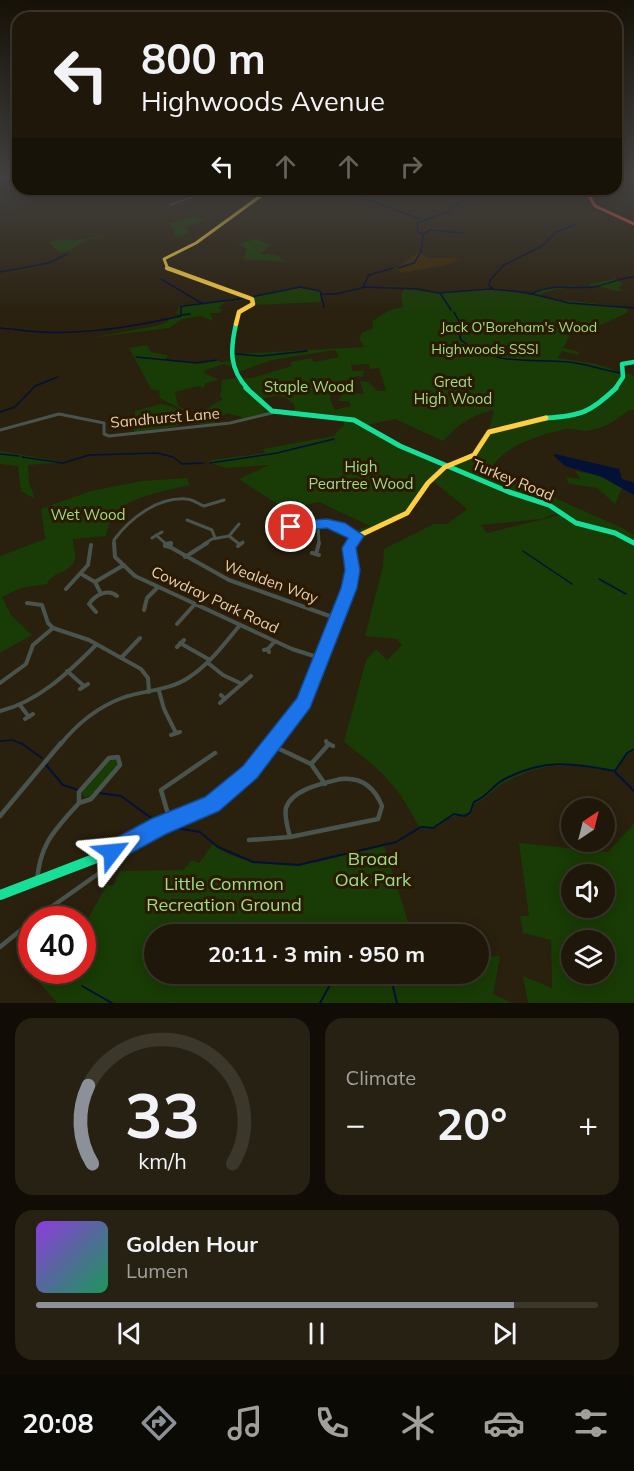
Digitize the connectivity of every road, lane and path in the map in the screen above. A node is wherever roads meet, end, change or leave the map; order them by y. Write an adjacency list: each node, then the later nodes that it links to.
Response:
1 (226, 223): 3 (street)
2 (634, 362): 5 (street)
3 (276, 412): 4 (street, Sandhurst Lane); 5 (street, Turkey Road)
4 (0, 430)
5 (448, 466): 16 (street); 19 (street, Turkey Road)
6 (222, 502): 24 (street)
7 (308, 513): 10 (street)
8 (187, 523): 18 (street)
9 (318, 523): 10 (street); 16 (street); 22 (street)
10 (311, 524): 12 (street)
11 (237, 526): 15 (street)
12 (268, 527)
13 (162, 532): 14 (street)
14 (156, 535): 17 (street); 23 (street, Wealden Way)
15 (229, 536): 18 (street); 21 (street)
16 (357, 536): 39 (street)
17 (152, 538)
18 (215, 538): 23 (street)
19 (634, 543)
20 (91, 544): 25 (street)
21 (240, 544)
22 (316, 554)
23 (185, 557): 39 (street, Wealden Way)
24 (124, 565): 26 (street); 27 (street, Cowdray Park Road)
25 (83, 575): 26 (street); 28 (street)
26 (95, 582): 30 (street)
27 (158, 587): 35 (street, Cowdray Park Road); 37 (street)
28 (66, 589)
29 (119, 590): 30 (street)
30 (101, 594): 34 (street)
31 (43, 599): 33 (street)
32 (27, 603): 33 (street)
33 (39, 604): 42 (street)
34 (89, 604): 36 (street); 38 (street)
35 (195, 604): 40 (street); 41 (street, Cowdray Park Road)
36 (83, 605)
37 (146, 608)
38 (96, 612)
39 (335, 618): 49 (street)
40 (177, 621)
41 (240, 625): 44 (street, Cowdray Park Road); 50 (street)
42 (53, 628): 46 (street); 53 (street)
43 (137, 640): 48 (street)
44 (275, 641): 47 (street); 49 (street, Cowdray Park Road)
45 (180, 643): 50 (street)
46 (97, 645): 48 (street); 51 (street)
47 (267, 650)
48 (121, 658): 57 (street)
49 (320, 658): 66 (street)
50 (209, 661): 54 (street); 56 (street)
51 (67, 671): 55 (street); 61 (street)
52 (251, 676): 54 (street)
53 (0, 683)
54 (242, 684): 59 (street)
55 (84, 686)
56 (159, 690): 57 (street); 64 (street)
57 (149, 692): 71 (street)
58 (221, 695): 59 (street)
59 (225, 699): 60 (street)
60 (220, 703)
61 (20, 705): 62 (street); 63 (street)
62 (0, 711)
63 (29, 717)
64 (176, 733)
65 (329, 744): 68 (street)
66 (271, 745): 68 (street); 72 (street)
67 (215, 753): 72 (street)
68 (311, 764): 69 (street)
69 (325, 784): 73 (street); 73 (street)
70 (79, 802): 70 (street); 76 (street)
71 (0, 816)
72 (170, 821): 75 (street)
73 (291, 837): 74 (street)
74 (249, 840)
75 (112, 852): 76 (street); 78 (street)
76 (37, 881): 77 (street)
77 (0, 895)
78 (52, 906)
79 (18, 932): 80 (street)
80 (0, 947)

